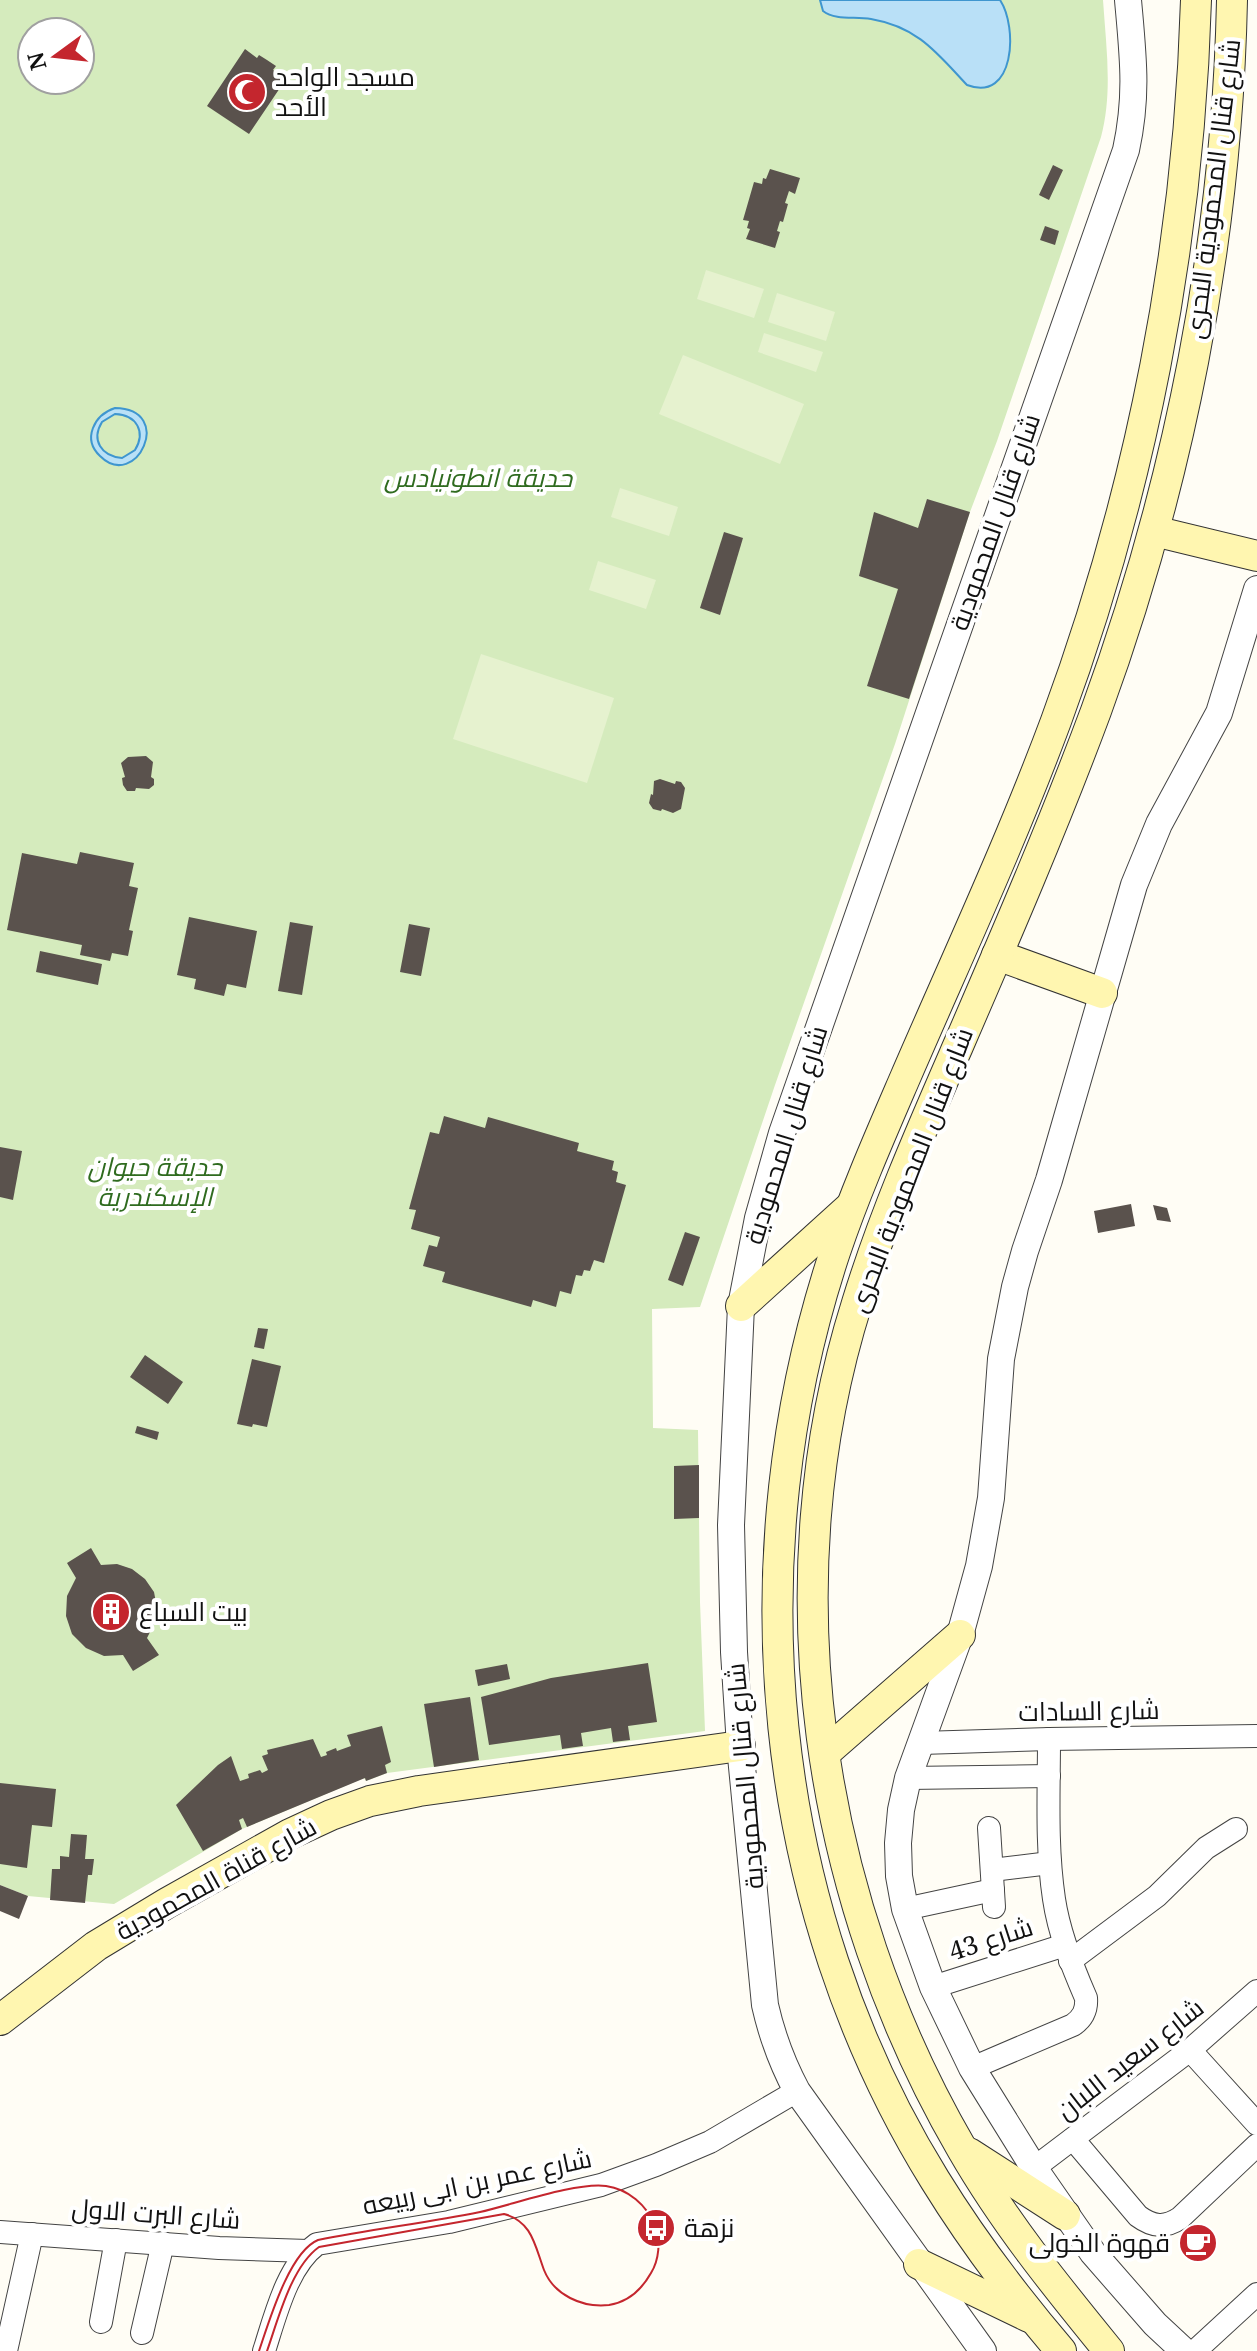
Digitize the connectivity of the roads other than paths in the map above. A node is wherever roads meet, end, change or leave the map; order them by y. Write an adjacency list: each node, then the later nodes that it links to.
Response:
1 (1128, 0): 10 (street, شارع قنال المحمودية)
2 (1196, 0): 9 (main road, شارع قنال المحمودية البحرى)
3 (1232, 0): 4 (main road, شارع قنال المحمودية البحرى)
4 (1154, 531): 5 (main road); 7 (main road, شارع قنال المحمودية البحرى)
5 (1257, 556)
6 (1257, 589): 8 (street)
7 (997, 955): 8 (main road); 16 (main road, شارع قنال المحمودية البحرى)
8 (1102, 993): 11 (street)
9 (851, 1207): 10 (main road); 44 (main road, شارع قنال المحمودية البحرى)
10 (741, 1306): 15 (street, شارع قنال المحمودية)
11 (960, 1635): 14 (street); 16 (main road)
12 (1257, 1736): 13 (street, شارع السادات)
13 (1049, 1739): 14 (street, شارع السادات); 17 (street)
14 (921, 1743): 18 (street)
15 (740, 1746): 27 (main road, شارع قناة المحمودية); 30 (street, شارع قنال المحمودية)
16 (825, 1753): 34 (main road, شارع قنال المحمودية البحرى)
17 (1049, 1776): 18 (street); 21 (street)
18 (908, 1778): 23 (street)
19 (989, 1828): 22 (street)
20 (1236, 1829): 24 (street, شارع 43)
21 (1050, 1863): 22 (street); 24 (street)
22 (993, 1889): 23 (street)
23 (905, 1909): 25 (street)
24 (1068, 1953): 25 (street, شارع 43); 29 (street)
25 (933, 1987): 29 (street)
26 (1257, 1991): 28 (street, شارع سعيد اللبان)
27 (0, 2020)
28 (1190, 2050): 31 (street); 32 (street, شارع سعيد اللبان)
29 (972, 2068): 35 (street)
30 (797, 2091): 41 (street, شارع عمر بن ابى ربيعه); 42 (street, شارع قنال المحمودية)
31 (1257, 2124)
32 (1073, 2139): 33 (street); 35 (street, شارع سعيد اللبان)
33 (1257, 2145)
34 (961, 2147): 36 (main road); 51 (main road, شارع قنال المحمودية البحرى)
35 (1034, 2168): 36 (street)
36 (1065, 2215): 52 (street)
37 (0, 2232): 38 (street, شارع البرت الاول)
38 (32, 2234): 39 (street, شارع البرت الاول); 48 (street)
39 (116, 2240): 40 (street, شارع البرت الاول); 45 (street)
40 (163, 2243): 41 (street, شارع البرت الاول); 46 (street)
41 (308, 2251): 49 (street)
42 (919, 2264): 44 (main road); 47 (street, شارع قنال المحمودية)
43 (1257, 2294): 53 (street)
44 (1035, 2320): 50 (main road, شارع قنال المحمودية البحرى)
45 (101, 2322)
46 (142, 2333)
47 (975, 2348)
48 (6, 2351)
49 (264, 2351)
50 (1061, 2351)
51 (1109, 2351)
52 (1184, 2351)
53 (1195, 2351)

